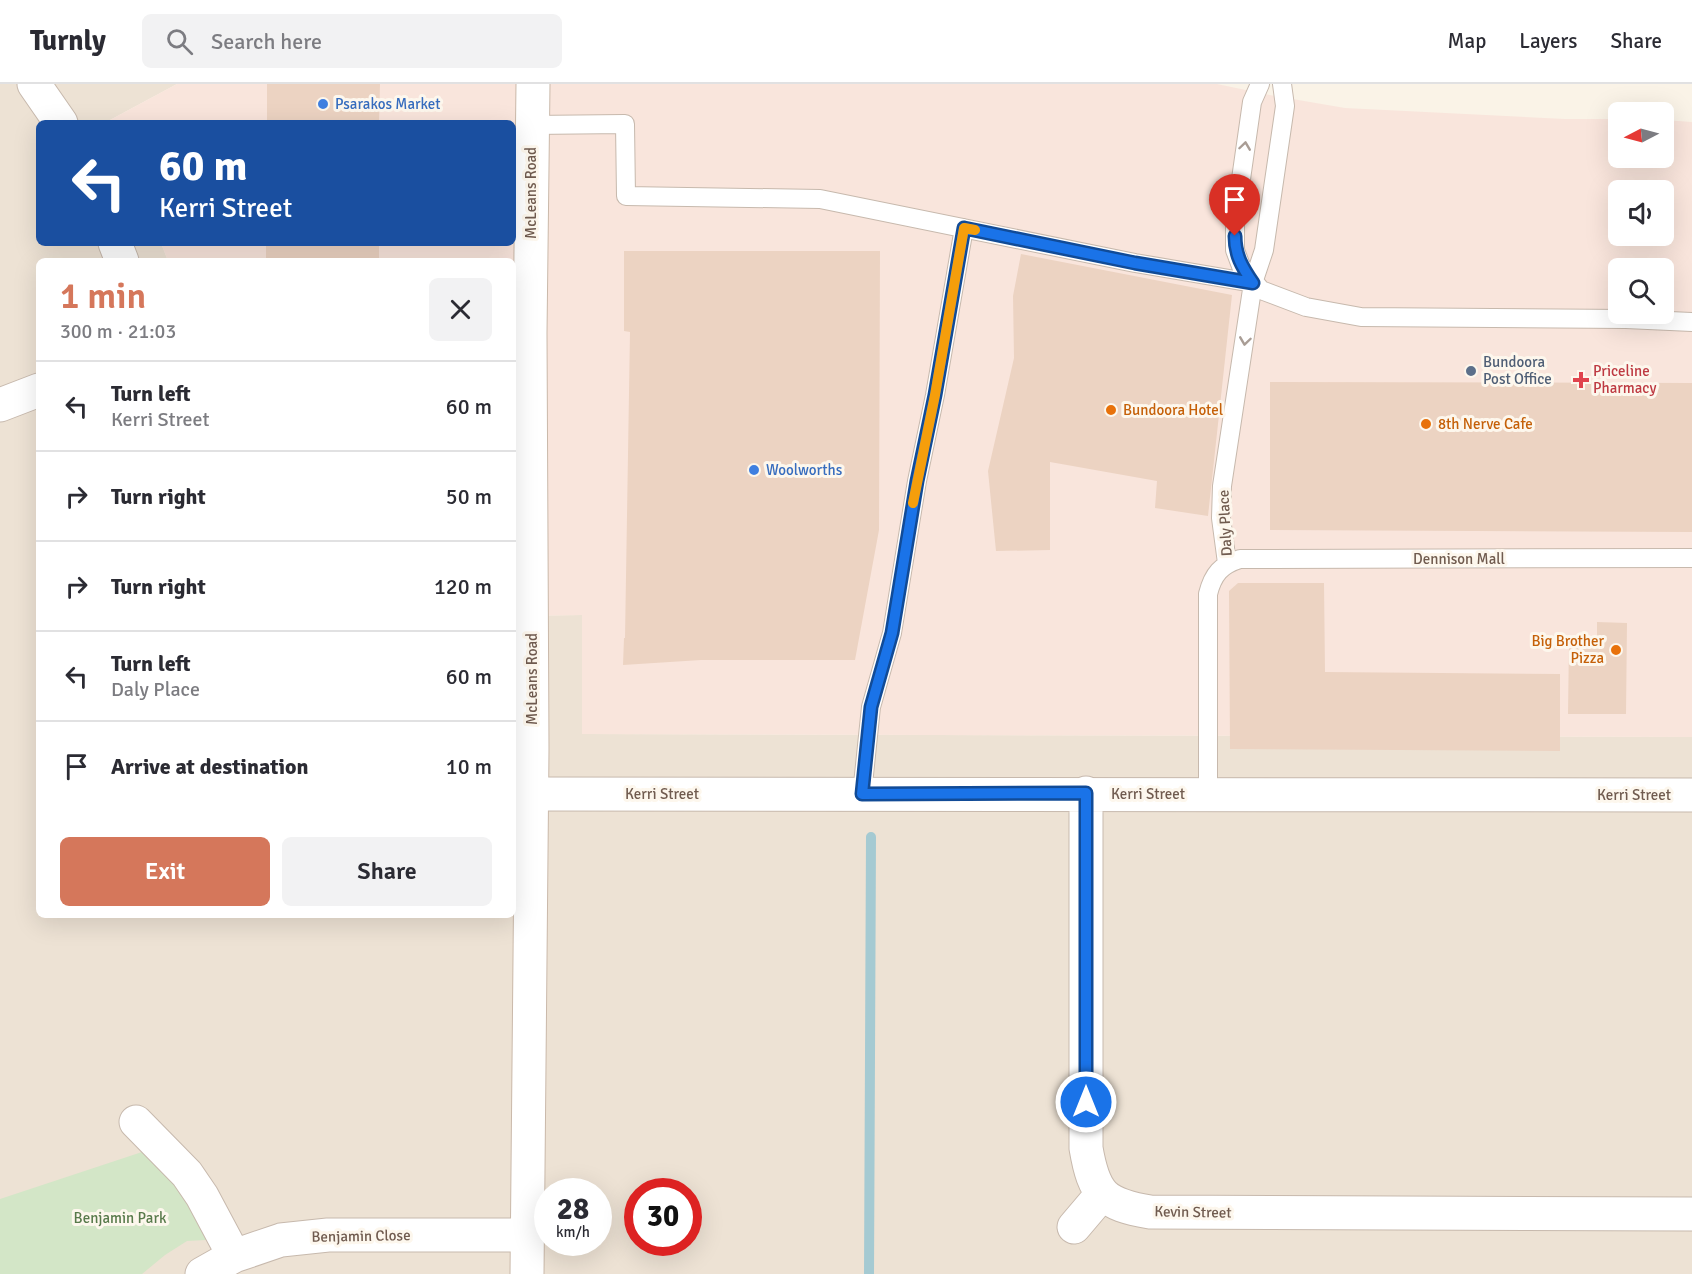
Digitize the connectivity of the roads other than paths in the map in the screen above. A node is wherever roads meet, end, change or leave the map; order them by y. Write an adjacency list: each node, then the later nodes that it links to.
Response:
1 (34, 84): 5 (street)
2 (533, 84): 6 (street, McLeans Road)
3 (1260, 84): 8 (lane, one-way to 3)
4 (1282, 84): 8 (lane, Daly Place)
5 (59, 120)
6 (531, 125): 7 (lane); 10 (street, McLeans Road)
7 (964, 228): 8 (lane); 17 (lane)
8 (1253, 283): 9 (lane); 14 (lane, Daly Place, one-way to 14)
9 (1692, 322)
10 (522, 333): 16 (street, McLeans Road)
11 (36, 391): 12 (street)
12 (0, 405)
13 (1692, 558): 14 (lane, Dennison Mall)
14 (1227, 563): 18 (lane, Daly Place)
15 (1086, 793): 17 (street, Kerri Street); 18 (street, Kerri Street); 21 (street)
16 (531, 794): 17 (street, Kerri Street); 24 (street, McLeans Road)
17 (862, 794)
18 (1208, 794): 19 (street, Kerri Street)
19 (1692, 795)
20 (136, 1122): 25 (street)
21 (1102, 1194): 22 (street, Kevin Street); 23 (street)
22 (1692, 1214)
23 (1074, 1227)
24 (527, 1235): 25 (street, Benjamin Close); 27 (street, McLeans Road)
25 (234, 1256): 26 (street, Benjamin Close)
26 (202, 1274)
27 (527, 1274)

